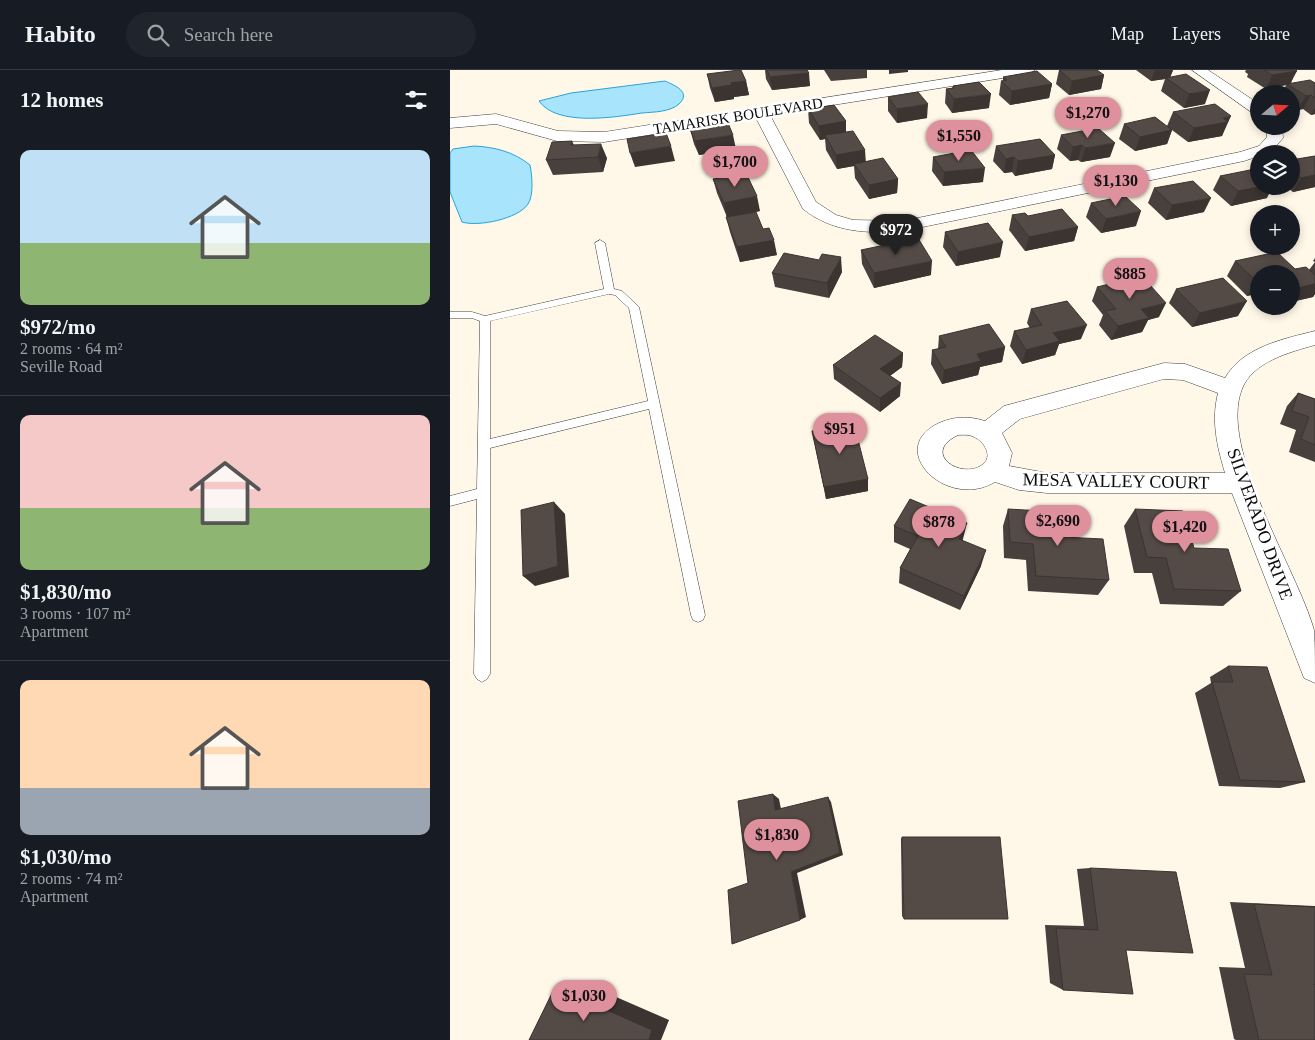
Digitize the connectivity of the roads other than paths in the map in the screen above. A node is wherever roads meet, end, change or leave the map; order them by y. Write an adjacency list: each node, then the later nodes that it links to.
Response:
1 (1028, 70): 4 (street, TAMARISK BOULEVARD)
2 (1199, 70): 3 (street)
3 (1250, 104)
4 (761, 113): 5 (street, TAMARISK BOULEVARD); 6 (street)
5 (450, 123)
6 (1272, 135)
7 (600, 242): 8 (lane)
8 (609, 291): 10 (lane); 13 (lane)
9 (450, 315): 10 (lane)
10 (485, 319): 15 (lane)
11 (1315, 338): 12 (street)
12 (1230, 389): 14 (street); 17 (street, SILVERADO DRIVE)
13 (654, 404): 15 (lane); 20 (lane)
14 (989, 434): 16 (street, MESA VALLEY COURT); 16 (street)
15 (484, 445): 18 (lane)
16 (993, 470): 17 (street, MESA VALLEY COURT)
17 (1240, 483): 21 (street, SILVERADO DRIVE)
18 (484, 492): 19 (lane); 22 (lane)
19 (450, 501)
20 (698, 615)
21 (1315, 668)
22 (482, 674)

